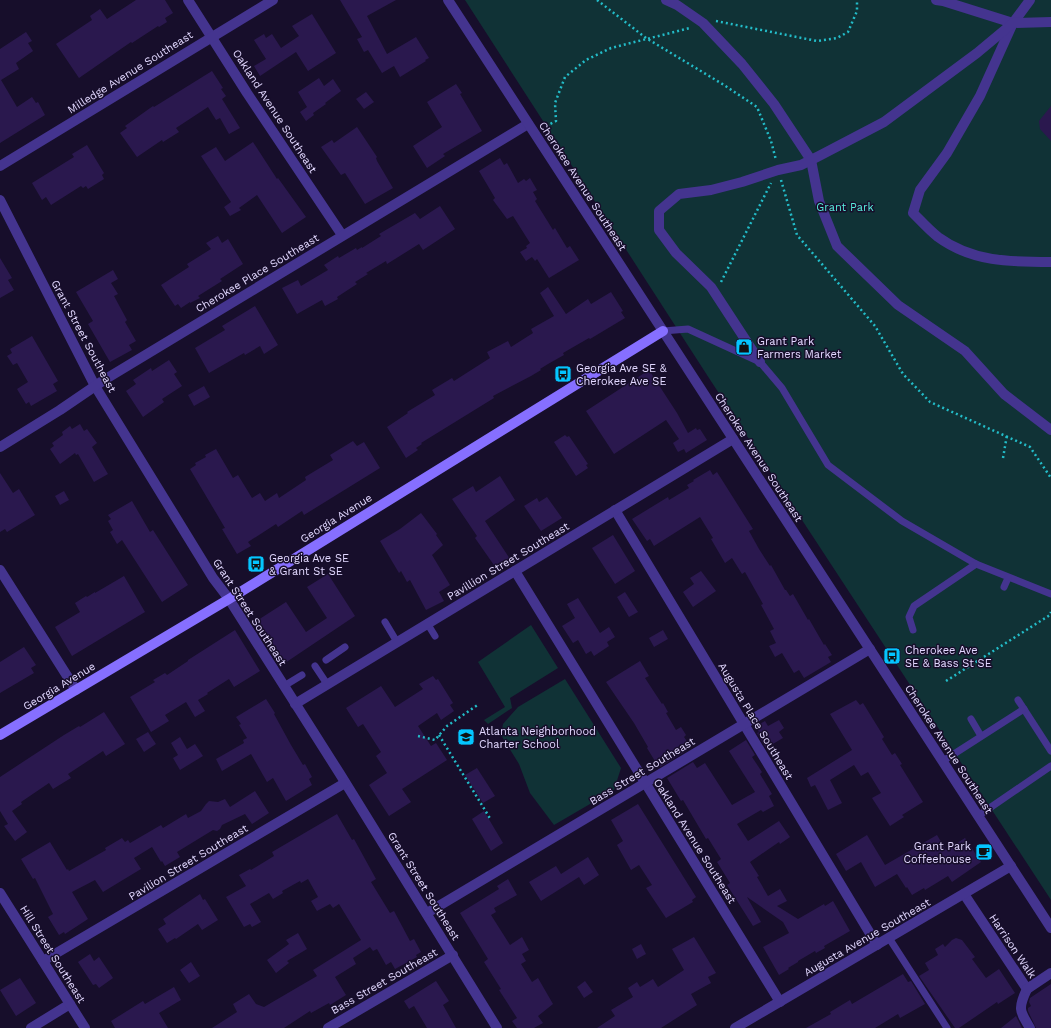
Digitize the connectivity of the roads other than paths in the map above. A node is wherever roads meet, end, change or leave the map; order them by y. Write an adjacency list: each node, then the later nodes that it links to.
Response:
1 (188, 0): 9 (street, Oakland Avenue Southeast)
2 (273, 0): 9 (street, Milledge Avenue Southeast)
3 (448, 0): 10 (street, Cherokee Avenue Southeast)
4 (666, 0): 11 (street)
5 (936, 0): 8 (street)
6 (1030, 0): 8 (street)
7 (1051, 22): 8 (street)
8 (1013, 23): 11 (street); 15 (street)
9 (212, 36): 12 (street, Milledge Avenue Southeast); 14 (street, Oakland Avenue Southeast)
10 (528, 124): 14 (street, Cherokee Place Southeast); 16 (street, Cherokee Avenue Southeast)
11 (811, 160): 17 (street); 19 (street)
12 (0, 166)
13 (0, 200): 18 (street, Grant Street Southeast)
14 (342, 235): 18 (street, Cherokee Place Southeast)
15 (1051, 262)
16 (663, 331): 17 (lane); 20 (street, Cherokee Avenue Southeast); 29 (main road, Georgia Avenue)
17 (760, 362): 23 (lane)
18 (95, 386): 21 (street, Cherokee Place Southeast); 29 (street, Grant Street Southeast)
19 (1051, 430)
20 (733, 439): 22 (street, Pavillion Street Southeast); 36 (street, Cherokee Avenue Southeast)
21 (0, 447)
22 (615, 510): 25 (street, Pavillion Street Southeast); 47 (street, Augusta Place Southeast)
23 (976, 564): 26 (lane); 32 (lane)
24 (0, 570): 42 (street)
25 (515, 571): 31 (street, Pavillion Street Southeast); 54 (street, Oakland Avenue Southeast)
26 (1008, 578): 27 (lane); 28 (lane)
27 (1004, 587)
28 (1051, 594)
29 (229, 599): 41 (street, Grant Street Southeast); 42 (main road, Georgia Avenue)
30 (385, 622): 34 (lane)
31 (427, 623): 33 (lane); 34 (street, Pavillion Street Southeast)
32 (913, 630)
33 (435, 636)
34 (397, 642): 40 (street, Pavillion Street Southeast)
35 (345, 648): 37 (lane)
36 (870, 649): 47 (street, Bass Street Southeast); 51 (street, Cherokee Avenue Southeast)
37 (326, 660)
38 (315, 666): 40 (lane)
39 (302, 675): 41 (lane)
40 (327, 684): 44 (street, Pavillion Street Southeast)
41 (284, 686): 44 (street, Grant Street Southeast)
42 (76, 690): 48 (main road, Georgia Avenue)
43 (1018, 700): 45 (lane)
44 (295, 704): 53 (street, Grant Street Southeast)
45 (1024, 709): 49 (lane); 50 (lane)
46 (971, 719): 49 (lane)
47 (744, 725): 54 (street, Bass Street Southeast); 62 (street, Augusta Place Southeast)
48 (0, 735)
49 (982, 736): 51 (lane)
50 (1051, 751)
51 (943, 761): 55 (street, Cherokee Avenue Southeast)
52 (1051, 766): 55 (lane)
53 (345, 782): 59 (street, Grant Street Southeast); 64 (street, Pavilion Street Southeast)
54 (646, 783): 59 (street, Bass Street Southeast); 67 (street, Oakland Avenue Southeast)
55 (978, 816): 56 (street, Cherokee Avenue Southeast)
56 (1011, 866): 58 (street, Augusta Avenue Southeast); 60 (street, Cherokee Avenue Southeast)
57 (0, 893): 64 (street, Hill Street Southeast)
58 (964, 894): 61 (street, Augusta Avenue Southeast); 66 (street, Harrison Walk)
59 (426, 913): 63 (street, Grant Street Southeast)
60 (1051, 928)
61 (889, 938): 62 (street, Augusta Avenue Southeast); 74 (lane)
62 (877, 945): 67 (street, Augusta Avenue Southeast)
63 (452, 955): 71 (street, Bass Street Southeast); 72 (street, Grant Street Southeast)
64 (43, 961): 68 (street, Hill Street Southeast)
65 (1051, 973): 66 (street, Harrison Walk)
66 (1027, 989): 75 (street)
67 (780, 1002): 73 (street, Augusta Avenue Southeast)
68 (70, 1004): 69 (street); 70 (street, Hill Street Southeast)
69 (31, 1028)
70 (85, 1028)
71 (328, 1028)
72 (497, 1028)
73 (735, 1028)
74 (947, 1028)
75 (1030, 1028)

